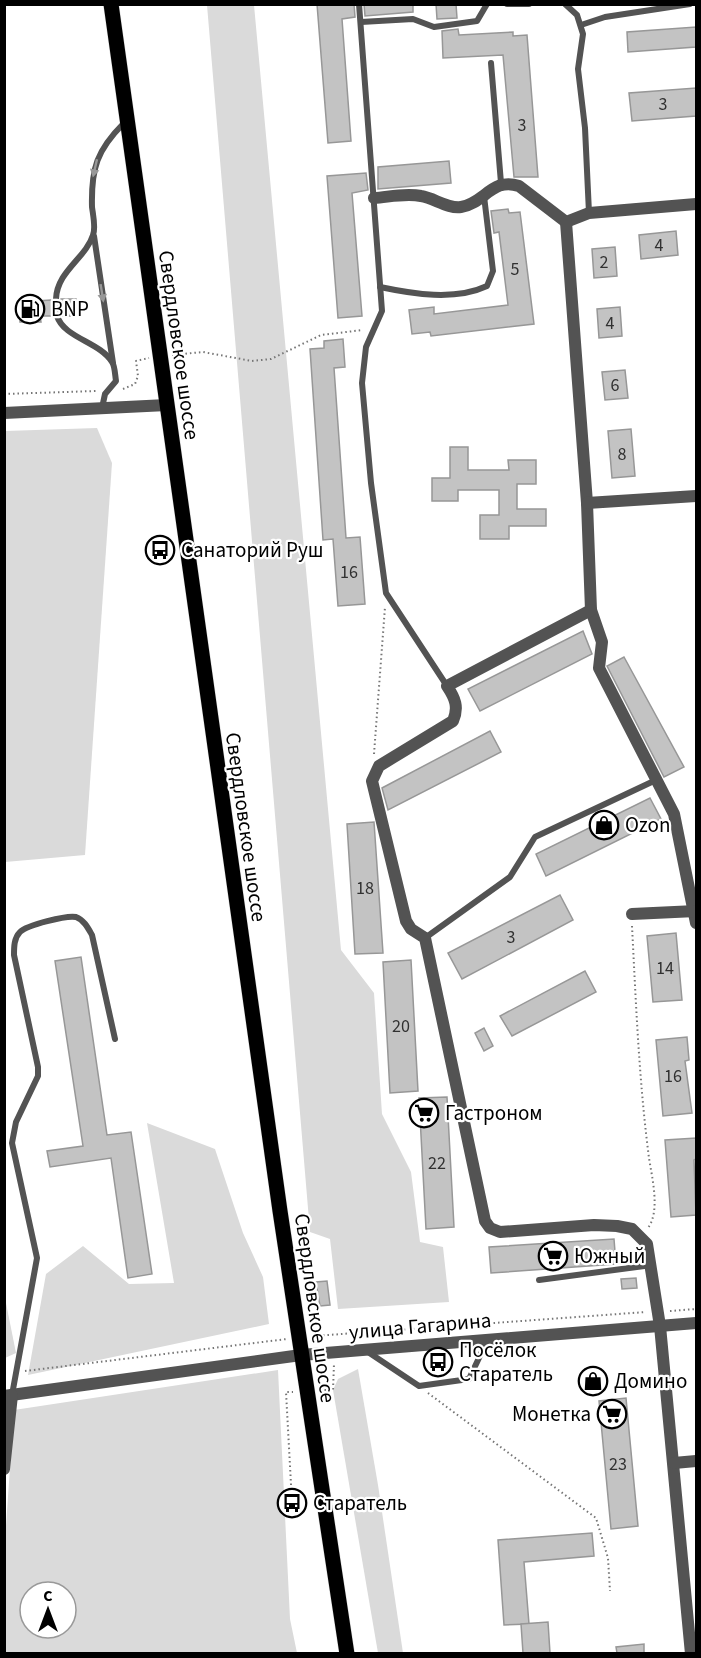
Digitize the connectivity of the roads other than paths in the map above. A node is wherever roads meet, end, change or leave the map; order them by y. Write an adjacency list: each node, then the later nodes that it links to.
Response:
1 (111, 4): 11 (main road, Свердловское шоссе)
2 (359, 4): 8 (lane)
3 (487, 4): 8 (lane)
4 (507, 4): 5 (lane)
5 (529, 4)
6 (565, 4): 9 (lane)
7 (690, 4): 9 (lane)
8 (361, 22): 14 (lane)
9 (581, 25): 16 (lane)
10 (491, 63): 12 (lane)
11 (127, 121): 18 (lane, one-way to 18); 23 (main road, Свердловское шоссе)
12 (501, 183): 13 (street); 17 (street)
13 (484, 196): 14 (street); 19 (lane)
14 (374, 198): 19 (lane)
15 (696, 204): 16 (street)
16 (589, 213): 17 (street)
17 (566, 222): 27 (street)
18 (93, 235): 20 (lane); 22 (lane, one-way to 22)
19 (380, 287): 29 (lane)
20 (56, 299)
21 (57, 316): 22 (lane)
22 (113, 363): 24 (lane)
23 (167, 405): 24 (street); 41 (main road, Свердловское шоссе)
24 (102, 409): 25 (street)
25 (4, 413)
26 (696, 496): 27 (street)
27 (587, 503): 28 (street)
28 (591, 610): 29 (street); 30 (street)
29 (447, 686): 33 (street)
30 (656, 780): 32 (street); 33 (lane)
31 (632, 914): 32 (street)
32 (696, 915)
33 (425, 938): 35 (street)
34 (115, 1039): 42 (lane)
35 (652, 1264): 36 (lane); 38 (street)
36 (539, 1280)
37 (696, 1323): 38 (street, улица Гагарина)
38 (660, 1326): 39 (street, улица Гагарина); 44 (street)
39 (487, 1340): 40 (street, улица Гагарина); 40 (lane)
40 (365, 1350): 41 (street, улица Гагарина)
41 (301, 1355): 42 (street, улица Гагарина); 47 (main road, Свердловское шоссе)
42 (8, 1396): 45 (street)
43 (696, 1461): 44 (street)
44 (674, 1463): 46 (street)
45 (4, 1470)
46 (692, 1614): 48 (street)
47 (347, 1653)
48 (691, 1653)

